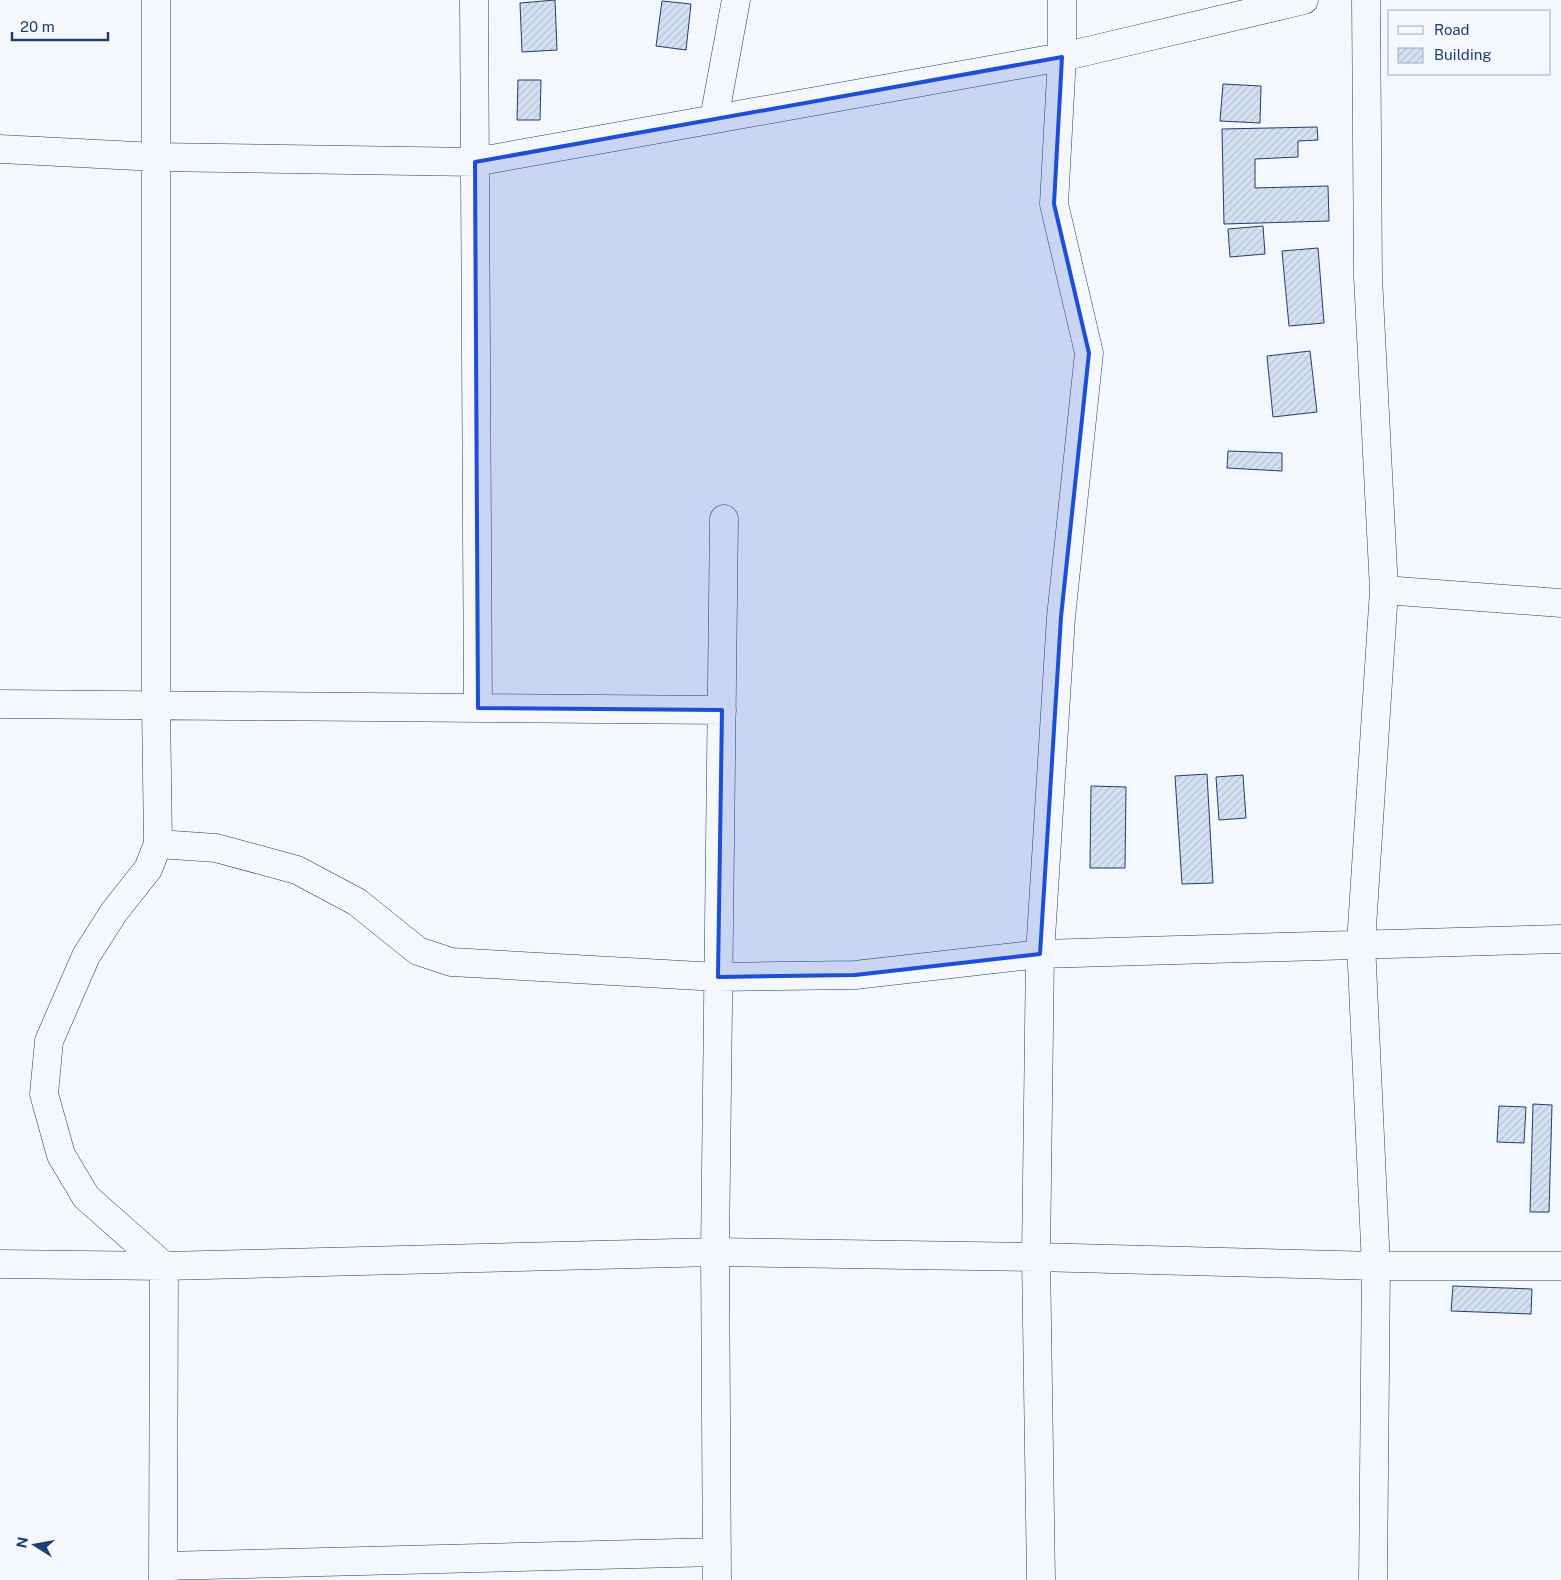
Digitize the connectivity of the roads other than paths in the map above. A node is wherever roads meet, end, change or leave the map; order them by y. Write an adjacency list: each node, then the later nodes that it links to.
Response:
1 (156, 0): 10 (street)
2 (474, 0): 11 (street)
3 (736, 0): 8 (street)
4 (1062, 0): 7 (street)
5 (1304, 0): 7 (street)
6 (1366, 0): 13 (street)
7 (1062, 57): 8 (street); 22 (street)
8 (714, 119): 11 (street)
9 (0, 148): 10 (street)
10 (156, 156): 11 (street); 16 (street)
11 (475, 162): 17 (street)
12 (724, 519): 18 (street)
13 (1384, 590): 14 (street); 21 (street)
14 (1561, 603)
15 (0, 704): 16 (street)
16 (156, 706): 17 (street); 19 (street)
17 (478, 708): 18 (street)
18 (722, 710): 23 (street)
19 (158, 844): 23 (street); 27 (street)
20 (1561, 939): 21 (street)
21 (1361, 944): 22 (street); 28 (street)
22 (1040, 954): 23 (street); 25 (street)
23 (718, 977): 24 (street)
24 (715, 1252): 25 (street); 27 (street); 30 (street)
25 (1036, 1257): 28 (street); 33 (street)
26 (0, 1264): 27 (street)
27 (164, 1266): 31 (street)
28 (1376, 1266): 29 (street); 34 (street)
29 (1561, 1266)
30 (717, 1552): 31 (street); 32 (street)
31 (163, 1573)
32 (717, 1580)
33 (1041, 1580)
34 (1373, 1580)

